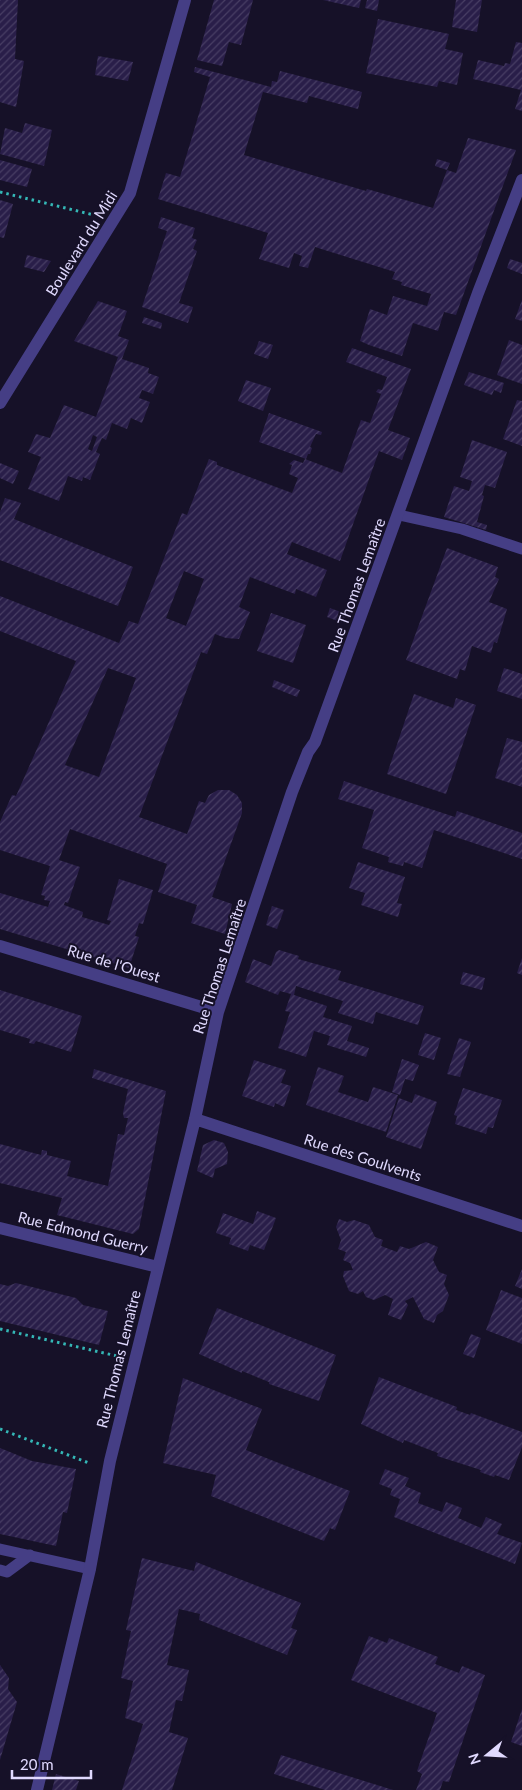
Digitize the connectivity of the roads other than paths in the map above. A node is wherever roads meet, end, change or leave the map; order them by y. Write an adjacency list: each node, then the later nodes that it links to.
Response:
1 (185, 0): 3 (street, Boulevard du Midi)
2 (522, 180): 4 (street, Rue Thomas Lemaître)
3 (0, 403)
4 (399, 515): 5 (lane); 7 (street, Rue Thomas Lemaître)
5 (522, 549)
6 (0, 946): 7 (street, Rue de l'Ouest)
7 (218, 1012): 8 (street, Rue Thomas Lemaître)
8 (195, 1119): 9 (street, Rue des Goulvents); 11 (street, Rue Thomas Lemaître)
9 (522, 1226)
10 (0, 1228): 11 (street, Rue Edmond Guerry)
11 (158, 1267): 14 (street, Rue Thomas Lemaître)
12 (0, 1549): 13 (lane)
13 (30, 1555): 14 (lane); 15 (lane)
14 (90, 1568): 16 (street, Rue Thomas Lemaître)
15 (0, 1570)
16 (37, 1790)

